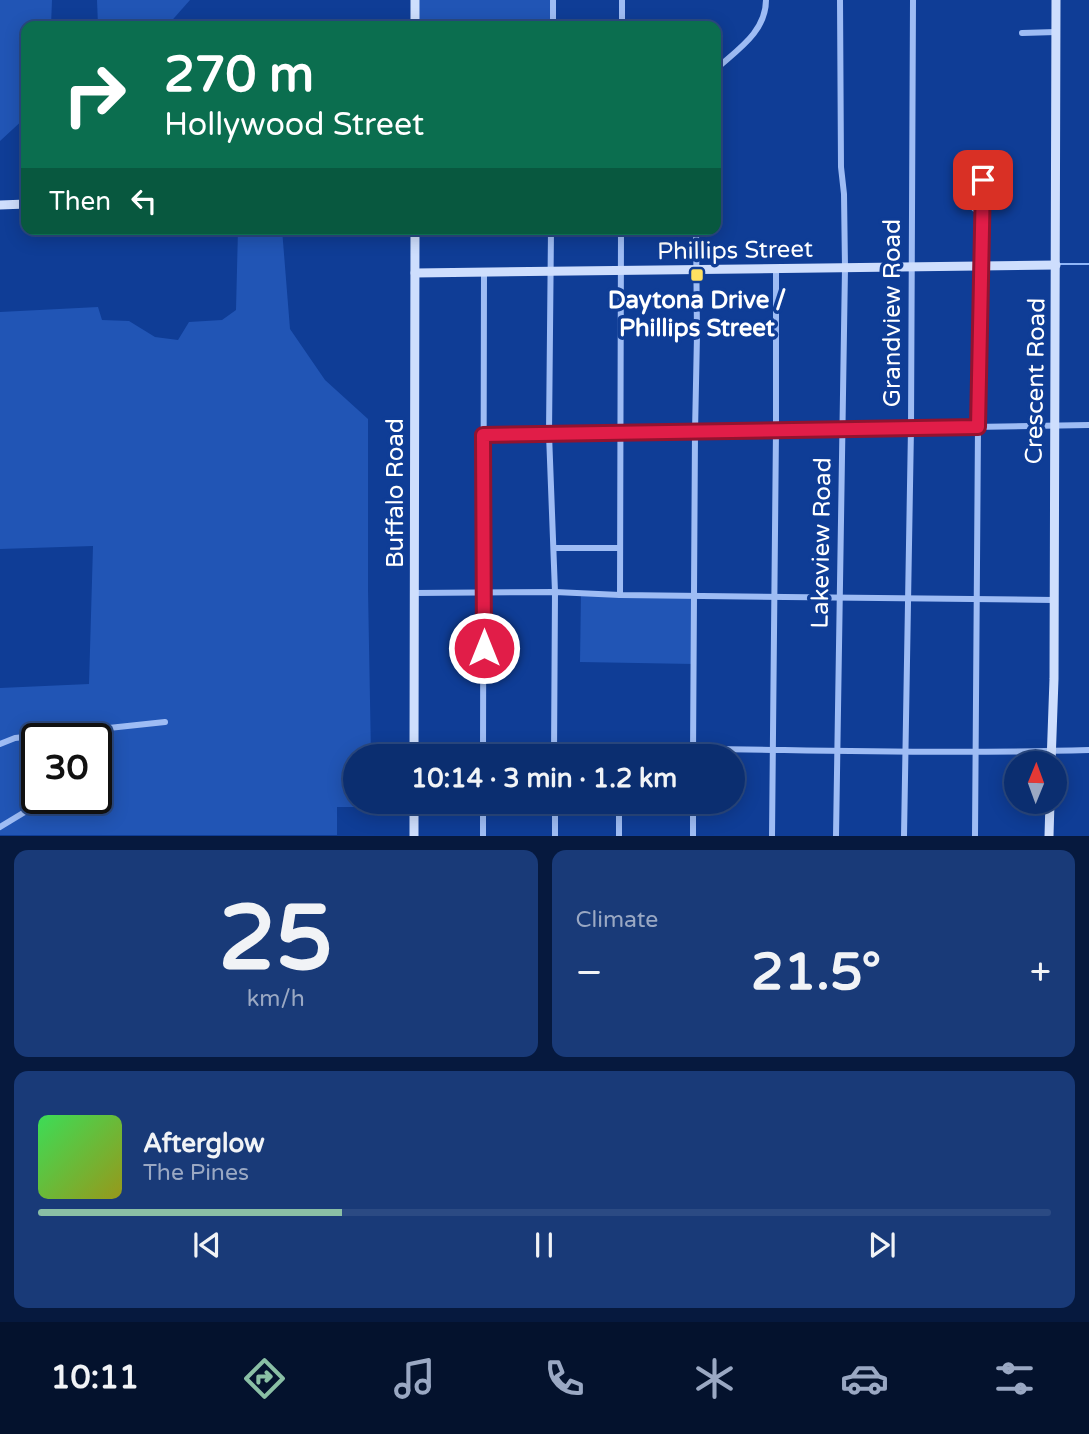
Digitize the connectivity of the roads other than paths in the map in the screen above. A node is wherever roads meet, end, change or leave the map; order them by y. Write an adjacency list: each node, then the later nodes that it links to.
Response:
1 (415, 0): 8 (street)
2 (553, 0): 9 (street)
3 (622, 0): 10 (street)
4 (766, 0): 13 (street)
5 (840, 0): 24 (street, Lakeview Road)
6 (913, 0): 23 (street, Grandview Road)
7 (1056, 0): 11 (street, Crescent Road)
8 (415, 21)
9 (553, 21)
10 (622, 21)
11 (1056, 32): 12 (street); 21 (street, Crescent Road)
12 (1023, 33)
13 (721, 65)
14 (21, 204): 15 (street)
15 (0, 205)
16 (982, 213): 16 (street); 22 (street)
17 (415, 235): 30 (street, Buffalo Road)
18 (551, 235): 27 (street)
19 (621, 235): 28 (street)
20 (696, 235): 25 (street)
21 (1056, 263): 22 (street, Phillips Street); 32 (street, Crescent Road)
22 (980, 265): 23 (street, Phillips Street); 33 (street)
23 (912, 267): 24 (street, Phillips Street); 34 (street, Grandview Road)
24 (845, 268): 26 (street, Phillips Street); 36 (street, Lakeview Road)
25 (697, 269): 26 (street, Phillips Street); 28 (street, Phillips Street); 37 (street)
26 (776, 269): 35 (street)
27 (551, 271): 28 (street, Phillips Street); 29 (street, Phillips Street); 39 (street)
28 (621, 271): 38 (street)
29 (484, 272): 30 (street, Phillips Street); 40 (street)
30 (415, 273): 44 (street, Buffalo Road)
31 (1089, 425): 32 (street)
32 (1054, 426): 33 (street); 52 (street, Crescent Road)
33 (978, 427): 34 (street); 51 (street)
34 (911, 428): 36 (street); 50 (street, Grandview Road)
35 (776, 430): 36 (street); 37 (street); 48 (street)
36 (842, 430): 49 (street, Lakeview Road)
37 (695, 432): 38 (street); 47 (street)
38 (621, 433): 39 (street); 42 (street)
39 (549, 434): 40 (street); 41 (street)
40 (483, 435): 45 (street)
41 (554, 548): 42 (street); 43 (street)
42 (621, 548): 46 (street)
43 (555, 592): 45 (street); 46 (street); 57 (street)
44 (414, 593): 45 (street); 55 (street, Buffalo Road)
45 (484, 593): 56 (street)
46 (620, 595): 47 (street)
47 (695, 596): 48 (street); 58 (street)
48 (774, 597): 49 (street); 59 (street)
49 (840, 597): 50 (street); 62 (street, Lakeview Road)
50 (908, 598): 51 (street); 64 (street, Grandview Road)
51 (976, 599): 52 (street); 65 (street)
52 (1054, 600): 63 (street, Crescent Road)
53 (166, 722): 54 (street)
54 (0, 744)
55 (414, 744)
56 (483, 744)
57 (554, 744)
58 (693, 744)
59 (773, 750): 61 (street); 62 (street); 80 (street)
60 (1089, 750): 63 (street)
61 (745, 751)
62 (837, 751): 64 (street); 81 (street, Lakeview Road)
63 (1052, 751)
64 (906, 752): 65 (street); 82 (street, Grandview Road)
65 (976, 752): 66 (street); 83 (street)
66 (1004, 752)
67 (21, 814): 74 (street)
68 (414, 814): 75 (street)
69 (483, 814): 76 (street)
70 (555, 814): 77 (street)
71 (619, 814): 78 (street)
72 (693, 814): 79 (street)
73 (1050, 814): 84 (street)
74 (0, 827)
75 (414, 835)
76 (483, 835)
77 (555, 835)
78 (619, 835)
79 (692, 835)
80 (772, 835)
81 (836, 835)
82 (904, 835)
83 (975, 835)
84 (1049, 835)

